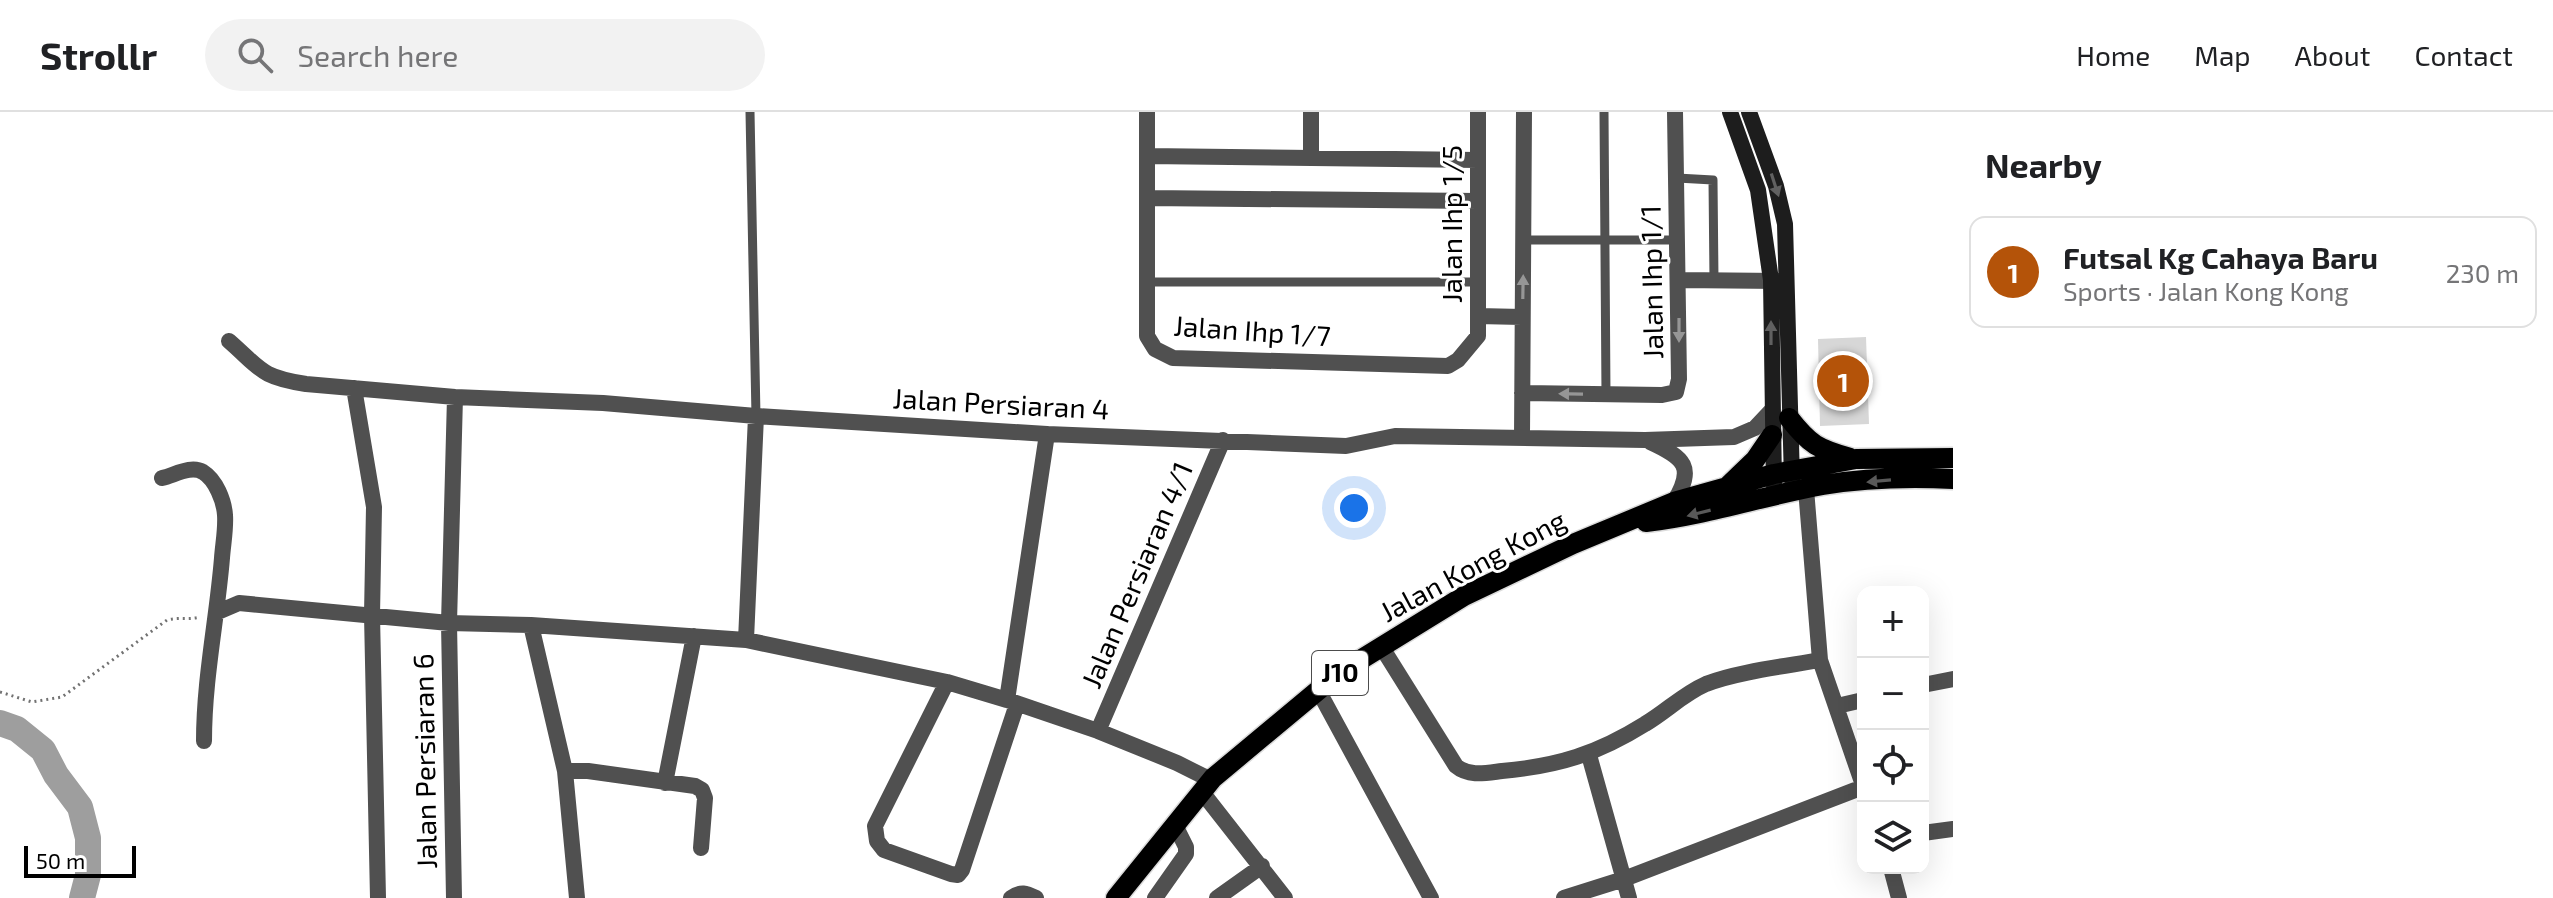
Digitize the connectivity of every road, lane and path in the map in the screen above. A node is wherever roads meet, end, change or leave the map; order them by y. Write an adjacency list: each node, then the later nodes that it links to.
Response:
1 (750, 112): 33 (lane)
2 (1147, 112): 10 (street, Jalan Ihp 1/7)
3 (1311, 112): 11 (street)
4 (1478, 112): 12 (street, Jalan Ihp 1/5)
5 (1524, 112): 16 (street)
6 (1604, 112): 17 (lane)
7 (1675, 112): 13 (street, Jalan Ihp 1/1)
8 (1730, 112): 21 (street)
9 (1749, 112): 21 (street, one-way to 21)
10 (1147, 156): 11 (street); 14 (street, Jalan Ihp 1/7)
11 (1311, 158): 12 (street)
12 (1478, 160): 15 (street, Jalan Ihp 1/5)
13 (1677, 178): 18 (street, Jalan Ihp 1/1); 20 (lane)
14 (1147, 198): 15 (street); 22 (street, Jalan Ihp 1/7)
15 (1478, 201): 23 (street, Jalan Ihp 1/5)
16 (1523, 240): 17 (lane); 25 (street, one-way to 16)
17 (1604, 240): 18 (lane); 30 (lane)
18 (1678, 240): 19 (street, Jalan Ihp 1/1)
19 (1679, 280): 20 (street); 30 (street, Jalan Ihp 1/1, one-way to 30)
20 (1714, 280): 21 (street)
21 (1779, 280): 32 (street)
22 (1147, 282): 23 (lane); 26 (street, Jalan Ihp 1/7)
23 (1478, 282): 24 (street, Jalan Ihp 1/5)
24 (1478, 316): 25 (street); 26 (street, Jalan Ihp 1/5)
25 (1522, 317): 29 (street)
26 (1478, 336)
27 (229, 341): 28 (street, Jalan Persiaran 4)
28 (354, 388): 31 (street, Jalan Persiaran 4); 48 (street)
29 (1522, 393): 30 (street, Jalan Ihp 1/1, one-way to 29); 36 (street)
30 (1606, 394)
31 (455, 397): 33 (street, Jalan Persiaran 4); 49 (street, Jalan Persiaran 6)
32 (1780, 415): 35 (street); 38 (street, Jalan Persiaran 4); 40 (main road); 43 (street)
33 (756, 416): 34 (street, Jalan Persiaran 4); 52 (street)
34 (1047, 434): 37 (street, Jalan Persiaran 4); 61 (street)
35 (1772, 435): 43 (street); 44 (main road)
36 (1522, 437): 37 (street, Jalan Persiaran 4); 38 (street, Jalan Persiaran 4)
37 (1223, 440): 63 (street, Jalan Persiaran 4/1)
38 (1645, 440): 45 (street)
39 (1953, 458): 40 (main road, Jalan Kong Kong / J10)
40 (1856, 459): 43 (main road, Jalan Kong Kong / J10)
41 (162, 478): 47 (street)
42 (1953, 479): 43 (main road, Jalan Kong Kong / J10, one-way to 43)
43 (1788, 484): 44 (main road, Jalan Kong Kong / J10); 46 (main road, Jalan Kong Kong / J10, one-way to 46); 54 (street)
44 (1726, 487): 45 (main road, Jalan Kong Kong / J10)
45 (1674, 502): 46 (main road, Jalan Kong Kong / J10)
46 (1622, 524): 53 (main road, Jalan Kong Kong / J10)
47 (218, 612): 48 (street); 59 (path); 64 (street)
48 (372, 615): 49 (street); 78 (street)
49 (449, 623): 50 (street); 79 (street, Jalan Persiaran 6)
50 (531, 625): 51 (street); 67 (street)
51 (694, 636): 52 (street); 68 (street)
52 (746, 640): 56 (street)
53 (1381, 646): 58 (main road, Jalan Kong Kong / J10); 65 (street)
54 (1820, 660): 62 (street); 65 (street)
55 (1953, 679): 57 (street)
56 (947, 682): 61 (street); 61 (street)
57 (1929, 684)
58 (1318, 690): 69 (main road, Jalan Kong Kong / J10); 87 (street)
59 (0, 692)
60 (1857, 701): 62 (street)
61 (1012, 702): 63 (street)
62 (1837, 706): 66 (street)
63 (1098, 731): 69 (street)
64 (204, 741)
65 (1589, 755): 77 (street)
66 (1857, 768)
67 (565, 771): 68 (street); 80 (street)
68 (665, 783): 74 (street)
69 (1206, 786): 71 (main road, Jalan Kong Kong / J10); 75 (street)
70 (1857, 788): 77 (street)
71 (1175, 825): 83 (main road, Jalan Kong Kong / J10); 84 (street)
72 (1953, 829): 73 (street)
73 (1929, 832)
74 (701, 848)
75 (1262, 866): 85 (street); 86 (street)
76 (1893, 874): 90 (street)
77 (1624, 879): 88 (street); 89 (street)
78 (378, 898)
79 (454, 898)
80 (577, 898)
81 (1011, 898): 82 (street)
82 (1036, 898)
83 (1116, 898)
84 (1155, 898)
85 (1217, 898)
86 (1285, 898)
87 (1430, 898)
88 (1564, 898)
89 (1629, 898)
90 (1899, 898)

